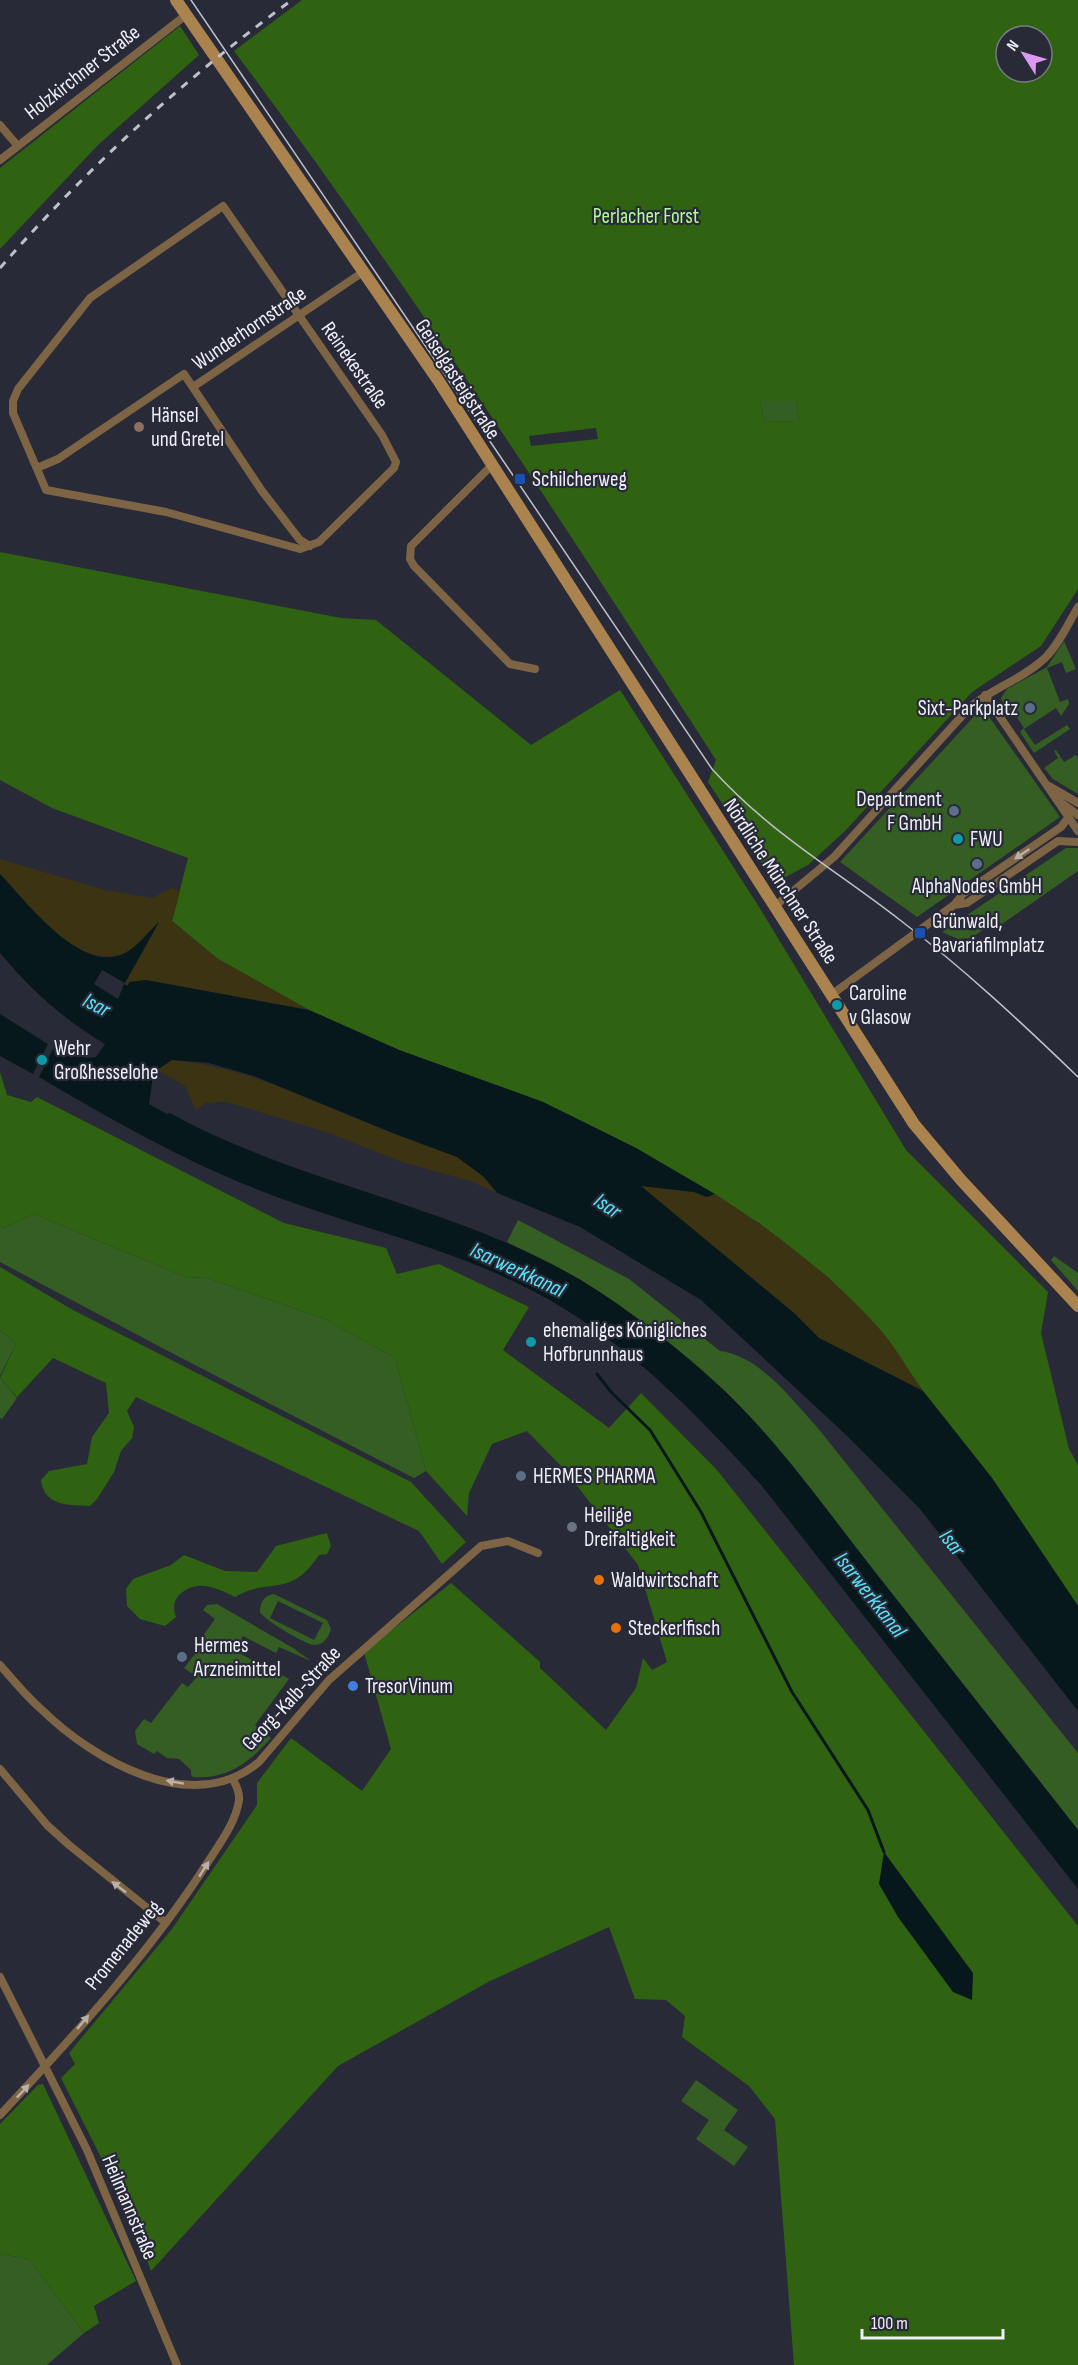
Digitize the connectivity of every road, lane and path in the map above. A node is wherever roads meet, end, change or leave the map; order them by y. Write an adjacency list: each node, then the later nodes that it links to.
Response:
1 (176, 0): 2 (main road, Geiselgasteigstraße)
2 (186, 15): 4 (street, Holzkirchner Straße); 6 (main road, Geiselgasteigstraße)
3 (0, 125): 4 (street)
4 (17, 145): 5 (street, Holzkirchner Straße)
5 (0, 159)
6 (363, 272): 7 (street, Wunderhornstraße); 9 (main road, Geiselgasteigstraße)
7 (300, 316): 8 (street, Wunderhornstraße); 10 (street, Reinekestraße); 11 (street, Reinekestraße)
8 (193, 387): 10 (street, Wunderhornstraße); 11 (street)
9 (492, 465): 13 (street); 16 (main road, Geiselgasteigstraße)
10 (37, 468): 11 (street, Reinekestraße)
11 (310, 546)
12 (1078, 607): 14 (street)
13 (535, 669)
14 (985, 695): 15 (street); 24 (street)
15 (1046, 784): 17 (street); 18 (street)
16 (698, 786): 24 (main road, Nördliche Münchner Straße)
17 (1056, 799): 19 (street); 20 (street)
18 (1078, 803)
19 (1078, 815)
20 (1068, 818): 21 (street); 23 (street, one-way to 23)
21 (1078, 831)
22 (1078, 842): 23 (street)
23 (954, 905): 25 (street)
24 (774, 907): 25 (main road, Nördliche Münchner Straße)
25 (834, 1000): 26 (main road, Nördliche Münchner Straße)
26 (1078, 1306)
27 (538, 1553): 30 (street, Georg-Kalb-Straße)
28 (0, 1665): 30 (street, Georg-Kalb-Straße, one-way to 28)
29 (0, 1770): 31 (street, one-way to 29)
30 (233, 1779): 31 (street, Promenadeweg, one-way to 30)
31 (166, 1923): 33 (street, Promenadeweg, one-way to 31)
32 (0, 1977): 33 (street, Heilmannstraße)
33 (45, 2066): 34 (street, Promenadeweg, one-way to 33); 35 (street, Heilmannstraße)
34 (0, 2115)
35 (177, 2365)

